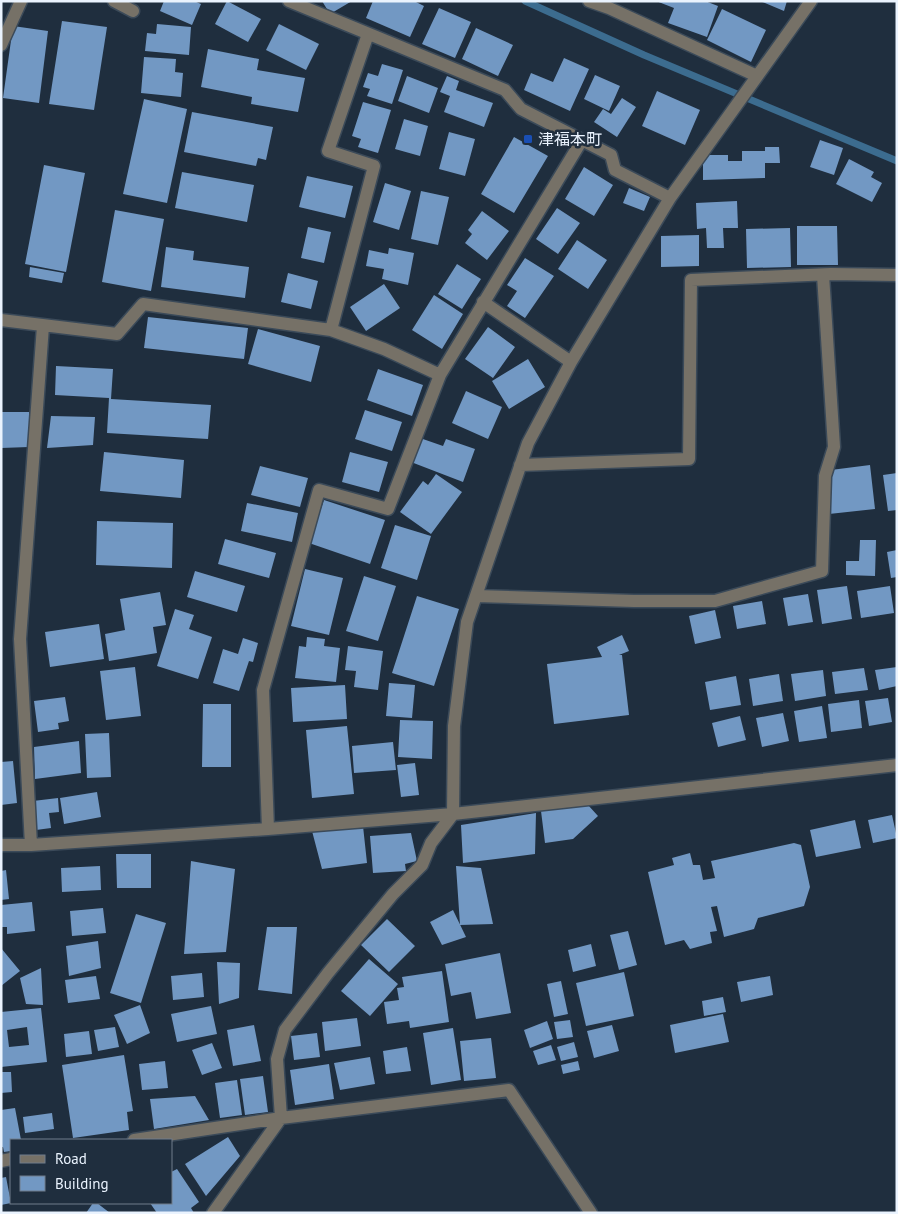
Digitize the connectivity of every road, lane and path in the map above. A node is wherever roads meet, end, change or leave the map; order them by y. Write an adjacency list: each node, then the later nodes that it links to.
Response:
1 (21, 1): 8 (street)
2 (114, 1): 6 (street)
3 (289, 1): 7 (street)
4 (589, 1): 9 (street)
5 (811, 1): 9 (street)
6 (133, 11)
7 (368, 34): 10 (street); 17 (street)
8 (1, 44)
9 (757, 76): 11 (street)
10 (582, 140): 11 (street); 14 (street)
11 (670, 198): 18 (street)
12 (823, 275): 13 (street); 20 (street); 21 (street)
13 (897, 275)
14 (483, 302): 18 (street); 19 (street)
15 (1, 320): 16 (street)
16 (43, 326): 17 (street); 26 (street)
17 (331, 330): 19 (street)
18 (571, 362): 20 (street)
19 (440, 375): 24 (street)
20 (520, 465): 21 (street)
21 (476, 596): 23 (street)
22 (897, 766): 23 (street)
23 (454, 814): 24 (street); 27 (street)
24 (268, 829): 26 (street)
25 (1, 845): 26 (street)
26 (30, 845)
27 (280, 1118): 28 (street); 29 (street); 30 (street)
28 (141, 1139)
29 (213, 1213)
30 (591, 1213)

